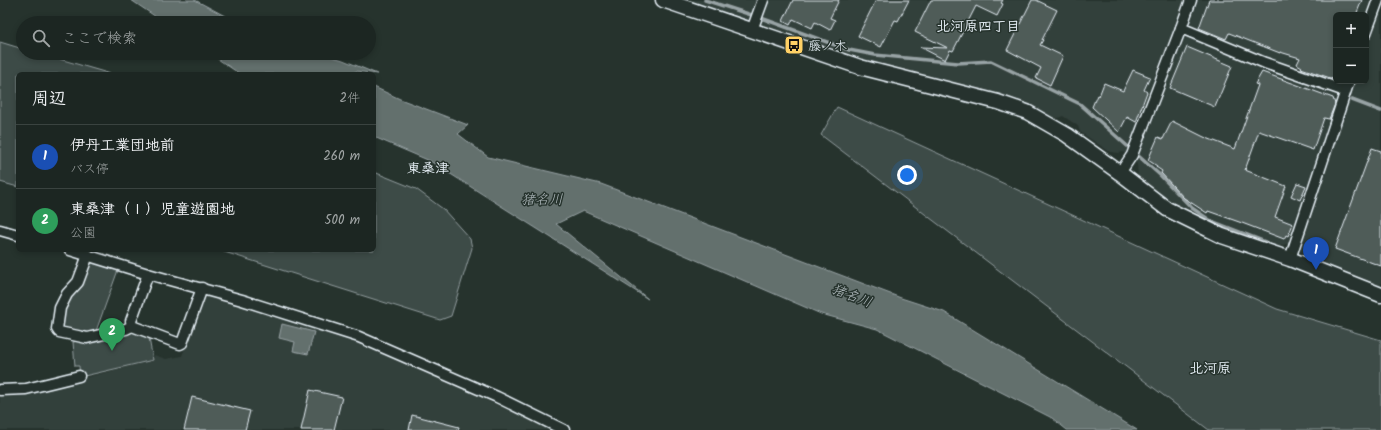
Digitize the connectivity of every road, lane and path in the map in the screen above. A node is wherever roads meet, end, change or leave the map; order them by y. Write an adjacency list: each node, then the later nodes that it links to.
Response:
1 (663, 0): 7 (street)
2 (763, 0): 7 (street)
3 (1191, 0): 6 (street)
4 (1378, 0): 5 (street)
5 (1369, 25)
6 (1182, 28): 8 (street); 9 (street)
7 (752, 30): 9 (street)
8 (1347, 86): 14 (street)
9 (1120, 173): 14 (street)
10 (0, 230): 11 (street)
11 (16, 234)
12 (77, 252): 13 (street)
13 (88, 255): 15 (street); 18 (street)
14 (1290, 259): 17 (street)
15 (148, 274): 16 (street); 18 (street)
16 (202, 288): 18 (street); 21 (street)
17 (1381, 295)
18 (132, 326)
19 (79, 376): 20 (street)
20 (0, 390)
21 (564, 430)

